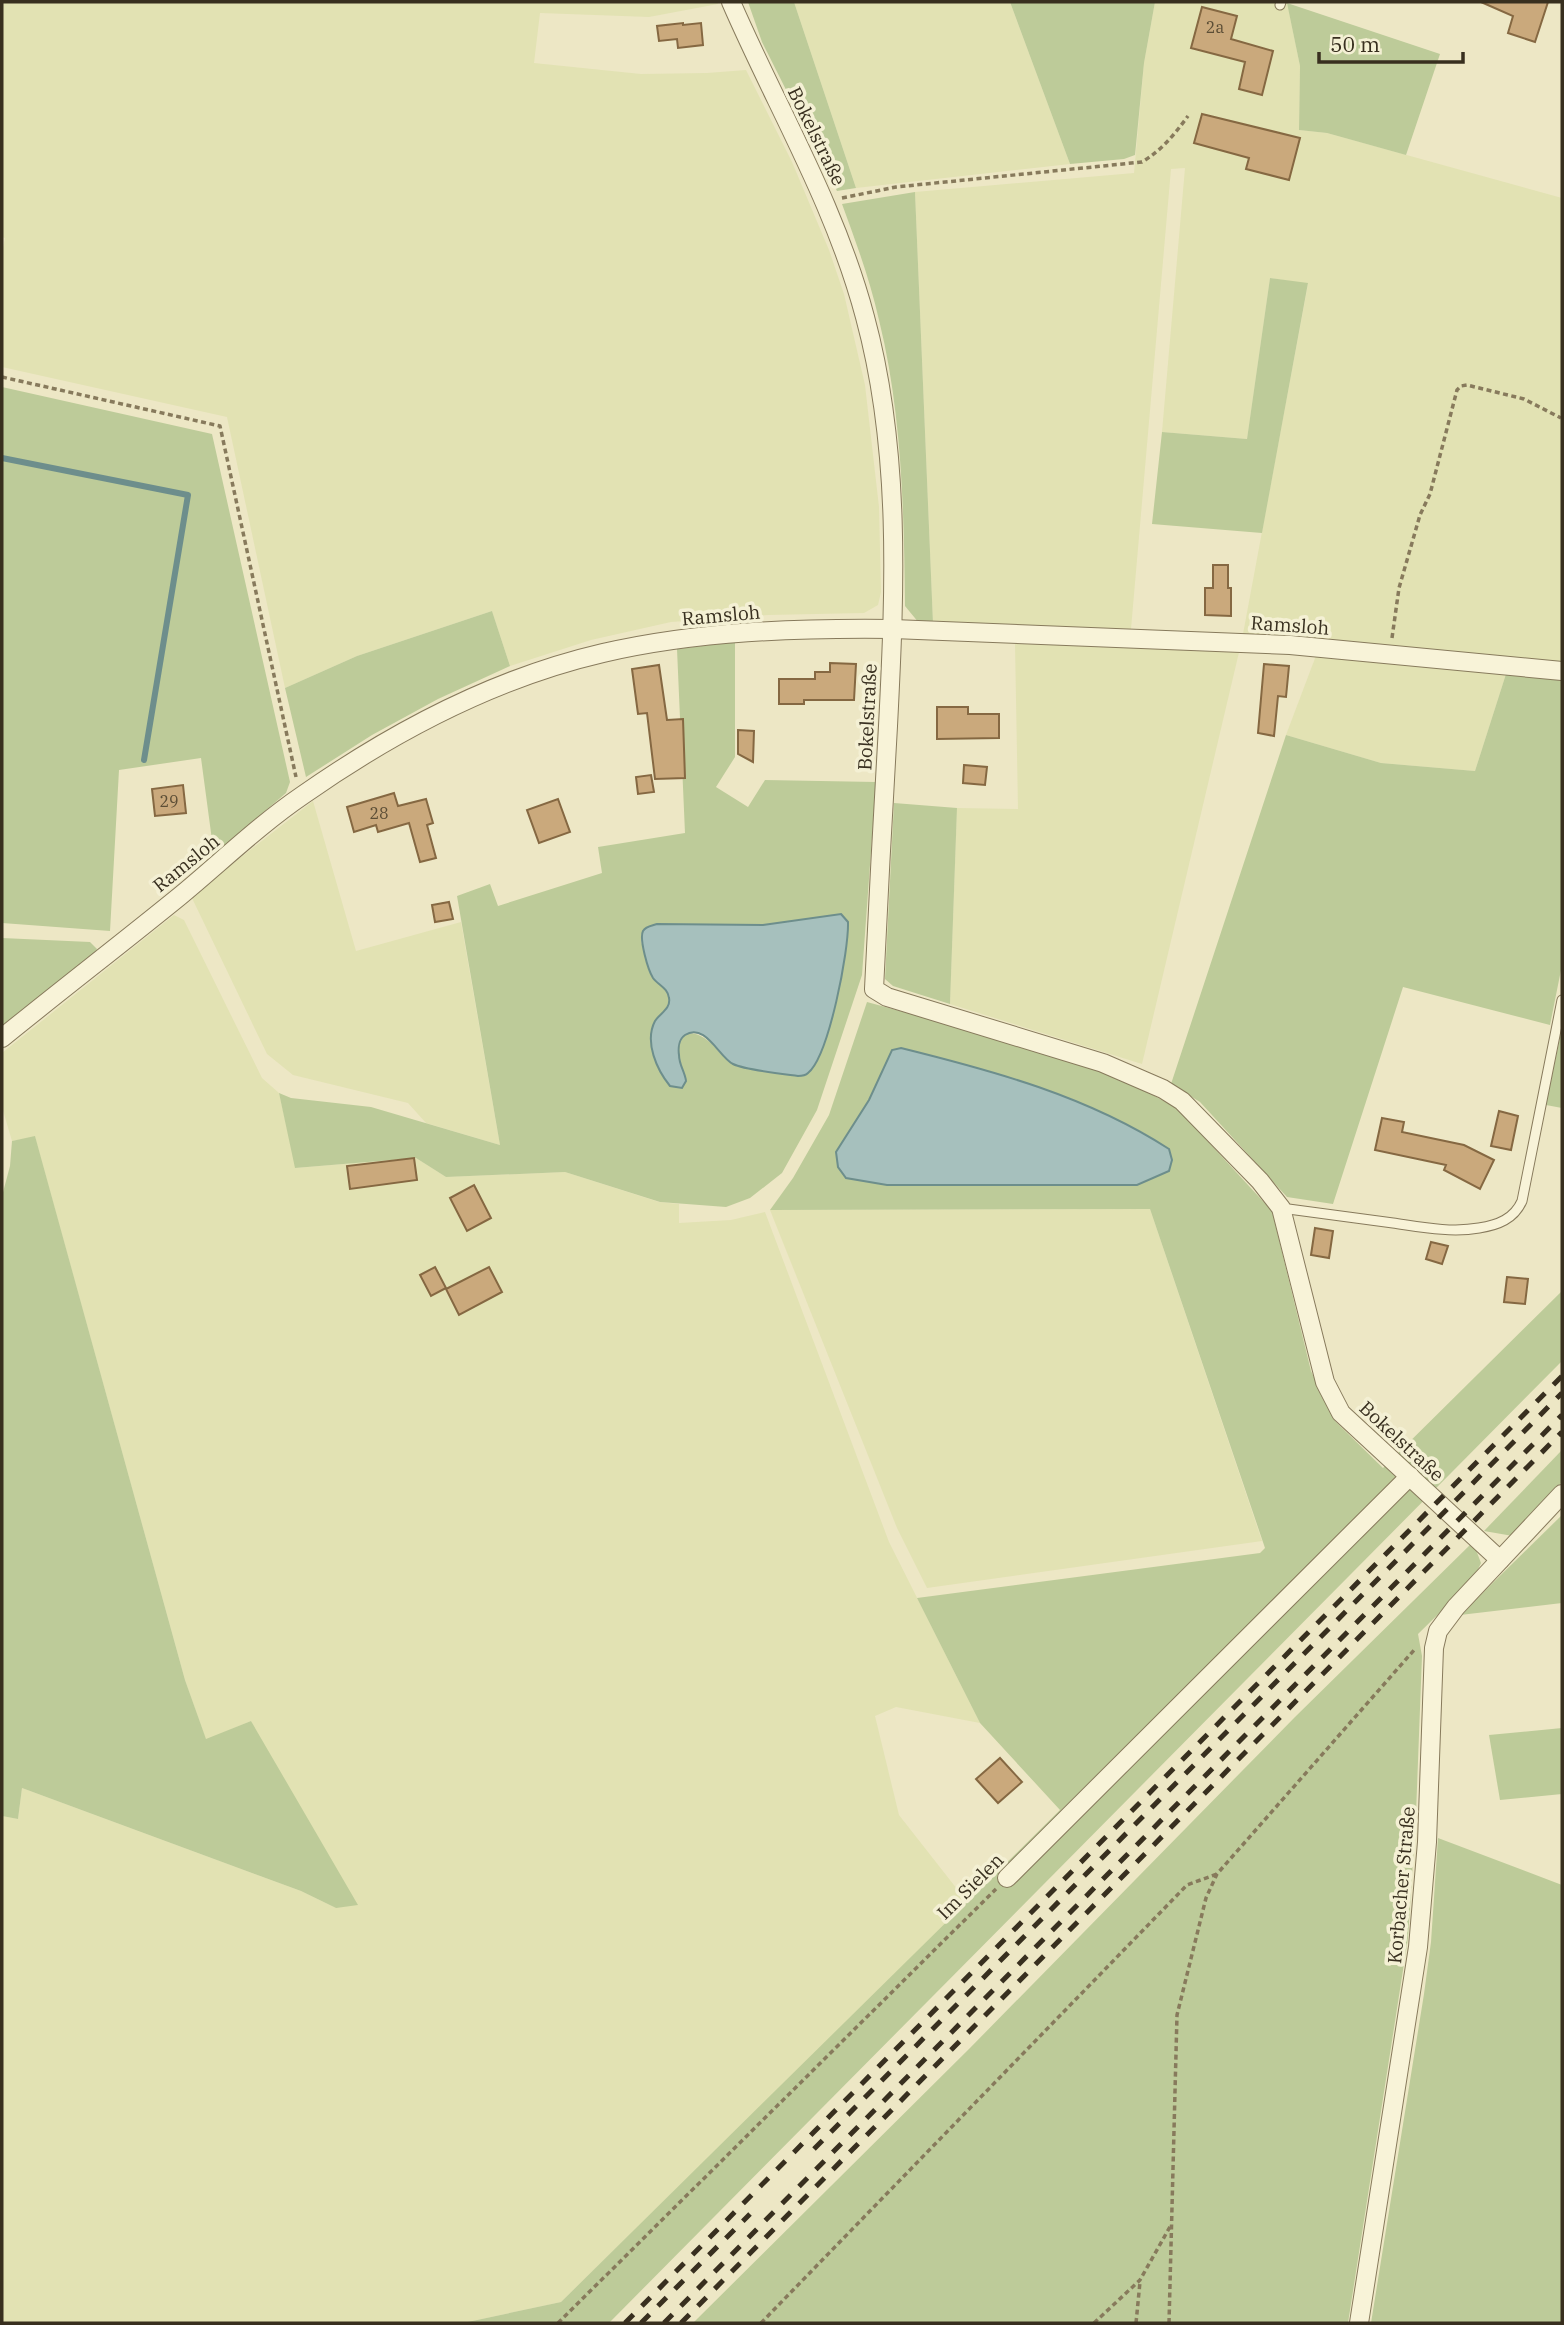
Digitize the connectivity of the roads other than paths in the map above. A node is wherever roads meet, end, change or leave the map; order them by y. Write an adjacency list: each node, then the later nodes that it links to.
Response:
1 (730, 2): 2 (street, Bokelstraße)
2 (893, 629): 3 (street, Ramsloh); 5 (street, Ramsloh); 6 (street, Bokelstraße)
3 (1562, 671)
4 (1562, 1000): 6 (lane)
5 (2, 1038)
6 (1281, 1208): 7 (street, Bokelstraße)
7 (1409, 1476): 9 (street, Bokelstraße); 10 (street, Im Sielen)
8 (1562, 1494): 9 (street, Korbacher Straße)
9 (1500, 1560): 11 (street, Korbacher Straße)
10 (1007, 1878)
11 (1359, 2323)

